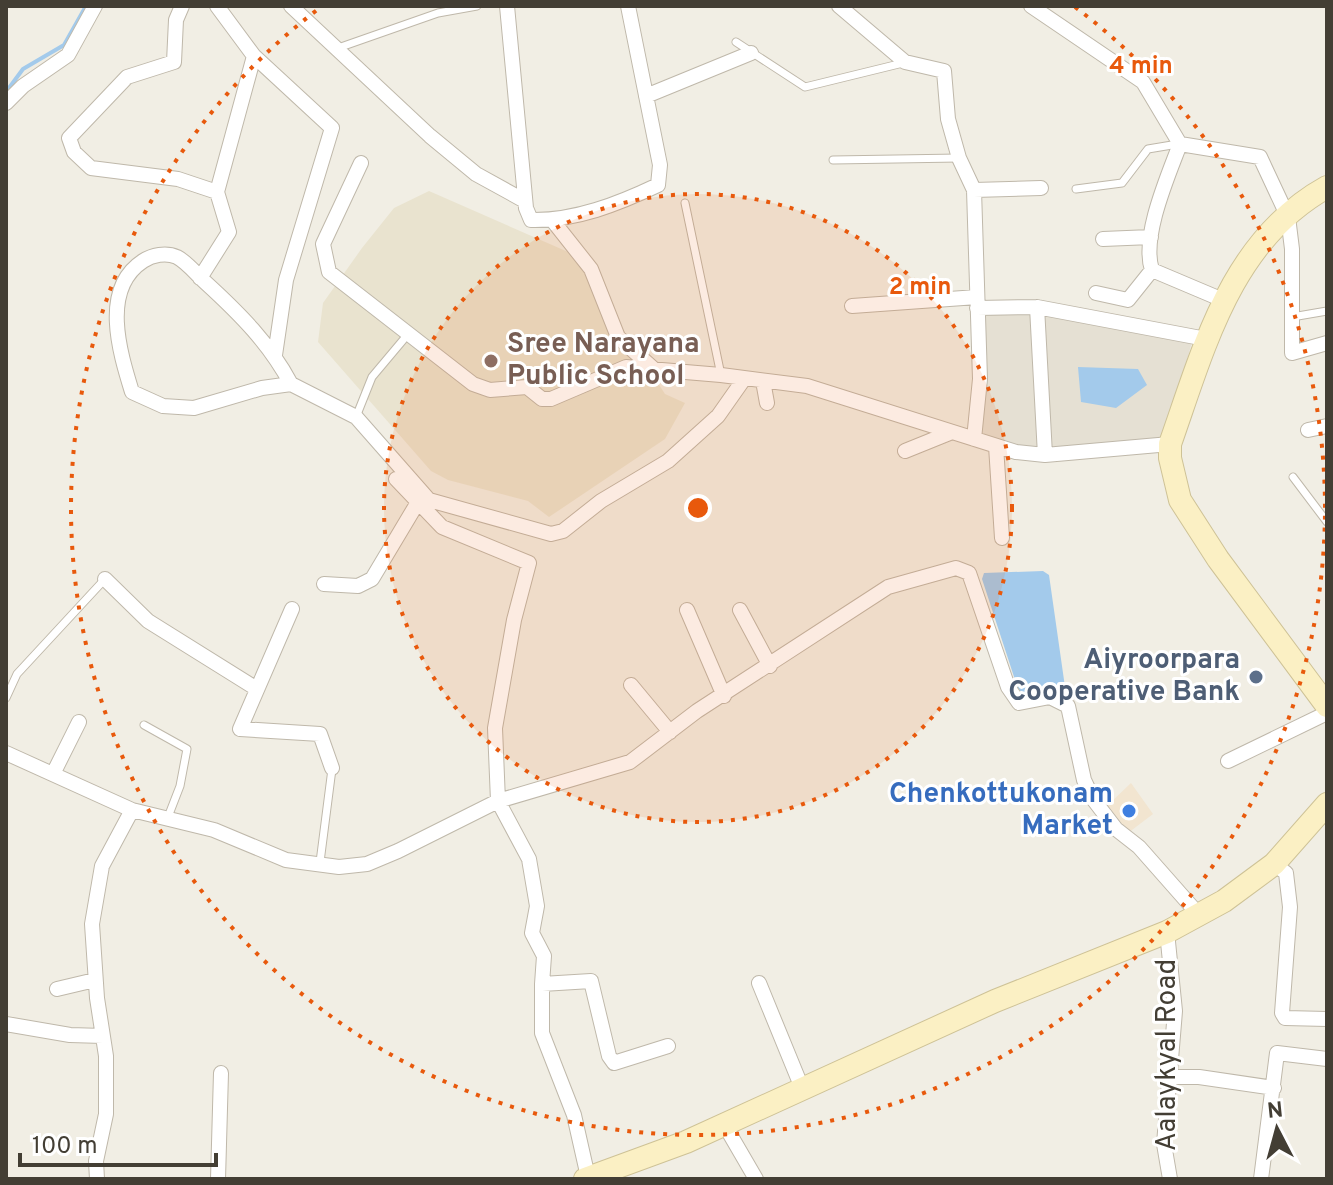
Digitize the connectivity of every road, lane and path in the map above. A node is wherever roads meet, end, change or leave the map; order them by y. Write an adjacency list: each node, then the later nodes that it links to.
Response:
1 (95, 6): 16 (street)
2 (182, 6): 25 (street)
3 (217, 6): 13 (street)
4 (291, 6): 11 (street)
5 (477, 6): 11 (lane)
6 (507, 6): 26 (street)
7 (628, 6): 15 (street)
8 (839, 6): 14 (street)
9 (1031, 6): 17 (street)
10 (736, 42): 12 (lane)
11 (337, 49): 26 (street)
12 (751, 53): 14 (lane); 15 (street)
13 (254, 56): 25 (street); 44 (street)
14 (905, 62): 18 (street)
15 (646, 96): 29 (street)
16 (6, 103)
17 (1180, 144): 23 (lane); 28 (street); 30 (street)
18 (959, 158): 19 (lane); 24 (street)
19 (833, 160)
20 (361, 163): 41 (street)
21 (1327, 187): 28 (main road)
22 (1041, 188): 24 (street)
23 (1076, 189)
24 (974, 190): 36 (street)
25 (217, 192): 33 (street)
26 (525, 201): 29 (street)
27 (685, 203): 46 (lane)
28 (1288, 217): 35 (main road); 40 (street)
29 (553, 221): 45 (street)
30 (1151, 237): 31 (street); 32 (street)
31 (1103, 239)
32 (1152, 270): 34 (street); 35 (street)
33 (200, 278): 44 (street); 49 (street)
34 (1096, 293)
35 (1223, 300): 42 (main road)
36 (977, 303): 37 (street); 38 (street); 55 (street)
37 (852, 306)
38 (1037, 307): 42 (street); 59 (street)
39 (1327, 311): 40 (lane)
40 (1290, 318): 43 (street)
41 (409, 333): 45 (street); 51 (lane)
42 (1206, 339): 56 (main road)
43 (1327, 343)
44 (275, 355): 49 (street)
45 (657, 371): 46 (street)
46 (721, 375): 47 (street)
47 (744, 379): 48 (street); 51 (street)
48 (763, 381): 50 (street); 54 (street)
49 (291, 384): 51 (street)
50 (767, 403)
51 (356, 417)
52 (1327, 426): 53 (street)
53 (1308, 430)
54 (952, 432): 55 (street); 58 (street)
55 (974, 439): 57 (street)
56 (1170, 444): 59 (street); 75 (main road)
57 (996, 446): 59 (street); 64 (street)
58 (905, 451)
59 (1045, 455)
60 (1293, 477): 63 (lane)
61 (396, 479): 62 (street)
62 (418, 502): 66 (street); 83 (street)
63 (1327, 522)
64 (1002, 538)
65 (105, 579): 72 (street); 74 (lane)
66 (324, 584)
67 (292, 609): 72 (street)
68 (687, 610): 73 (street)
69 (740, 610): 70 (street)
70 (770, 666): 73 (street); 89 (street)
71 (631, 685): 78 (street)
72 (257, 689): 81 (street)
73 (724, 696): 78 (street)
74 (6, 698)
75 (1326, 704): 80 (street)
76 (79, 722): 82 (street)
77 (144, 725): 86 (lane)
78 (670, 732): 83 (street)
79 (6, 753): 82 (street)
80 (1228, 761)
81 (332, 768): 87 (lane)
82 (53, 774): 85 (street)
83 (498, 801): 87 (street); 93 (street)
84 (1327, 804): 88 (main road)
85 (132, 810): 86 (street); 91 (street)
86 (168, 817): 87 (street)
87 (320, 862)
88 (1274, 864): 89 (main road); 95 (street)
89 (1199, 915): 90 (main road)
90 (1167, 932): 101 (street, Aalaykyal Road); 102 (main road)
91 (95, 980): 94 (street); 97 (street)
92 (759, 983): 102 (street)
93 (542, 984): 98 (street); 105 (street)
94 (57, 989)
95 (1327, 1019)
96 (6, 1024): 97 (street)
97 (103, 1036): 106 (street)
98 (668, 1046)
99 (1327, 1059): 103 (street)
100 (221, 1073): 107 (street)
101 (1169, 1077): 103 (street); 109 (street, Aalaykyal Road)
102 (802, 1088): 104 (main road)
103 (1274, 1088): 110 (street)
104 (724, 1124): 105 (main road); 108 (street)
105 (586, 1178)
106 (97, 1179)
107 (218, 1179)
108 (756, 1179)
109 (1170, 1179)
110 (1261, 1179)

